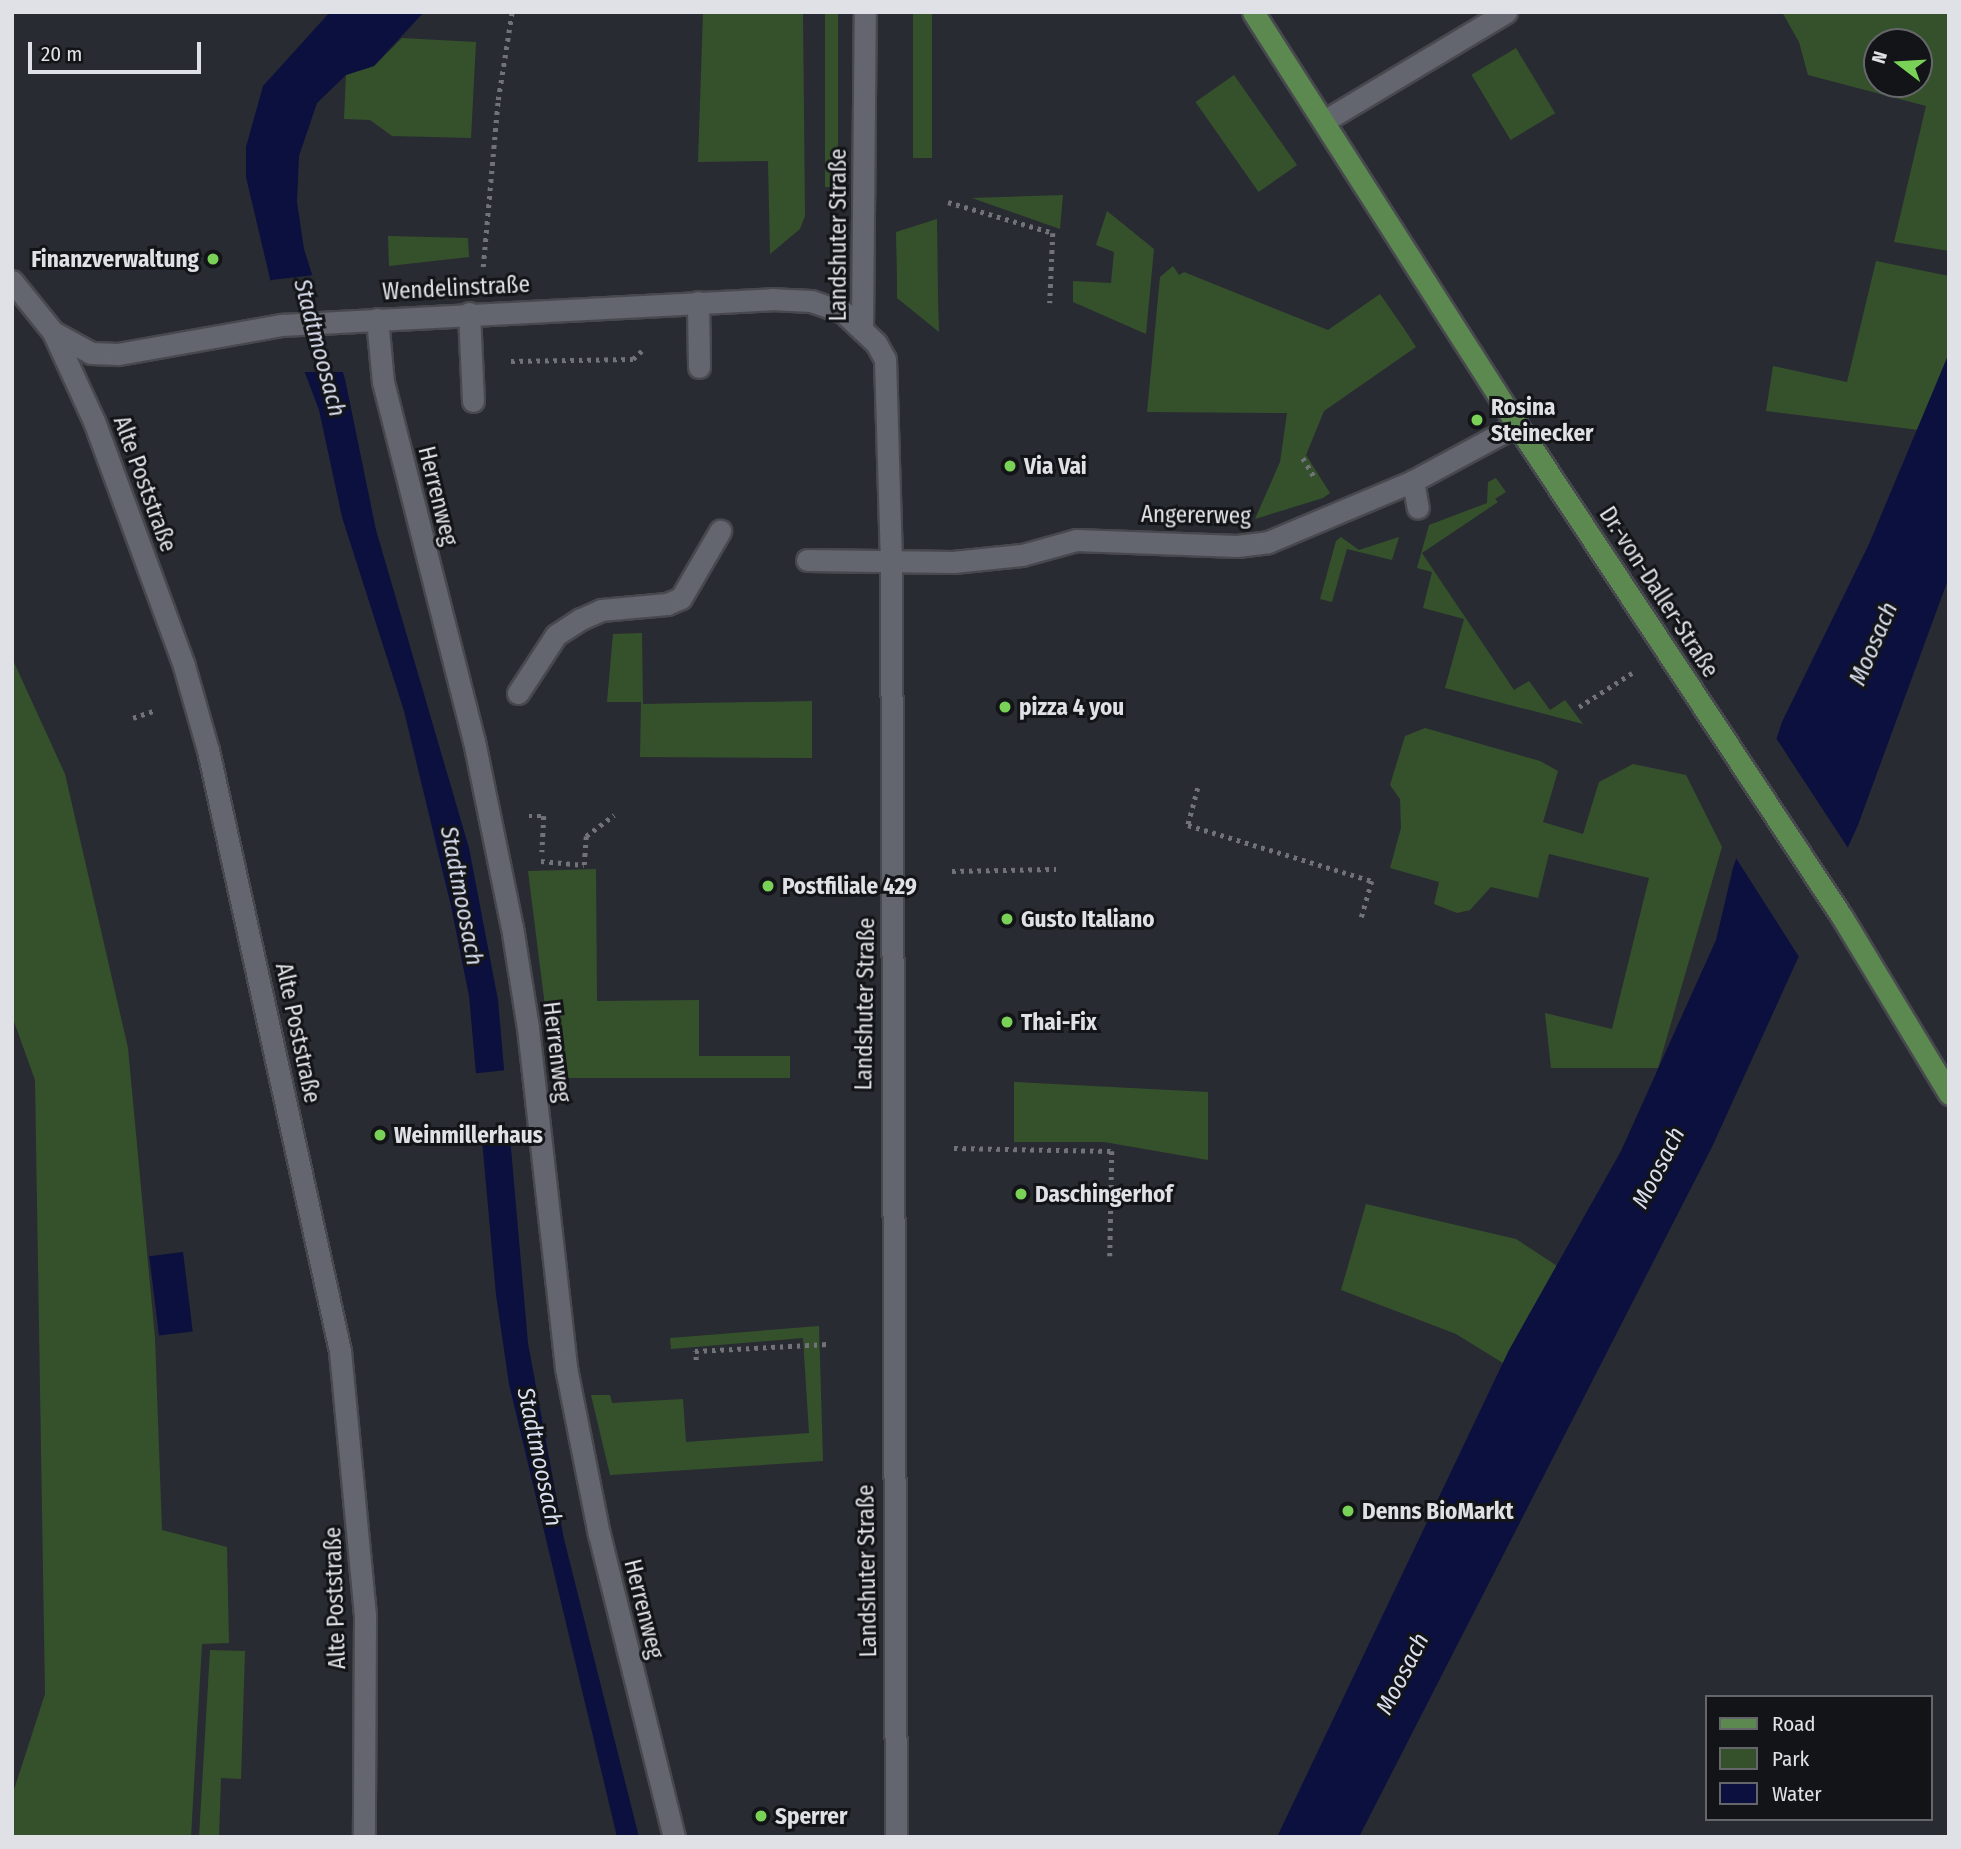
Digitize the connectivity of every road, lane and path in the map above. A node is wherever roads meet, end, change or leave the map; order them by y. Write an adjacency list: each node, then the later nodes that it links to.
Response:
1 (512, 12): 7 (path)
2 (865, 12): 13 (street, Landshuter Straße)
3 (1253, 12): 5 (main road, Dr.-von-Daller-Straße)
4 (1506, 12): 5 (street)
5 (1324, 121): 19 (main road, Dr.-von-Daller-Straße)
6 (948, 202): 10 (path)
7 (483, 267)
8 (12, 281): 14 (street, Alte Poststraße)
9 (698, 302): 11 (street, Wendelinstraße); 13 (street, Wendelinstraße); 17 (street)
10 (1050, 303)
11 (469, 313): 12 (street, Wendelinstraße); 18 (street)
12 (377, 319): 14 (street, Wendelinstraße); 40 (street, Herrenweg)
13 (862, 330): 24 (street, Landshuter Straße)
14 (53, 332): 39 (street, Alte Poststraße)
15 (650, 342): 16 (path)
16 (497, 362)
17 (699, 367)
18 (473, 401)
19 (1517, 425): 20 (street, Angererweg); 34 (main road, Dr.-von-Daller-Straße)
20 (1413, 481): 21 (street); 24 (street, Angererweg)
21 (1418, 508)
22 (720, 531): 26 (street)
23 (807, 560): 24 (street, Angererweg)
24 (891, 563): 41 (street, Landshuter Straße)
25 (1632, 673): 27 (path)
26 (518, 693)
27 (1580, 707)
28 (1198, 788): 33 (path)
29 (614, 815): 30 (path)
30 (516, 816)
31 (1056, 869): 32 (path)
32 (952, 871)
33 (1360, 919)
34 (1949, 1094)
35 (954, 1148): 36 (path)
36 (1110, 1256)
37 (828, 1344): 38 (path)
38 (696, 1360)
39 (364, 1837)
40 (674, 1837)
41 (896, 1837)

